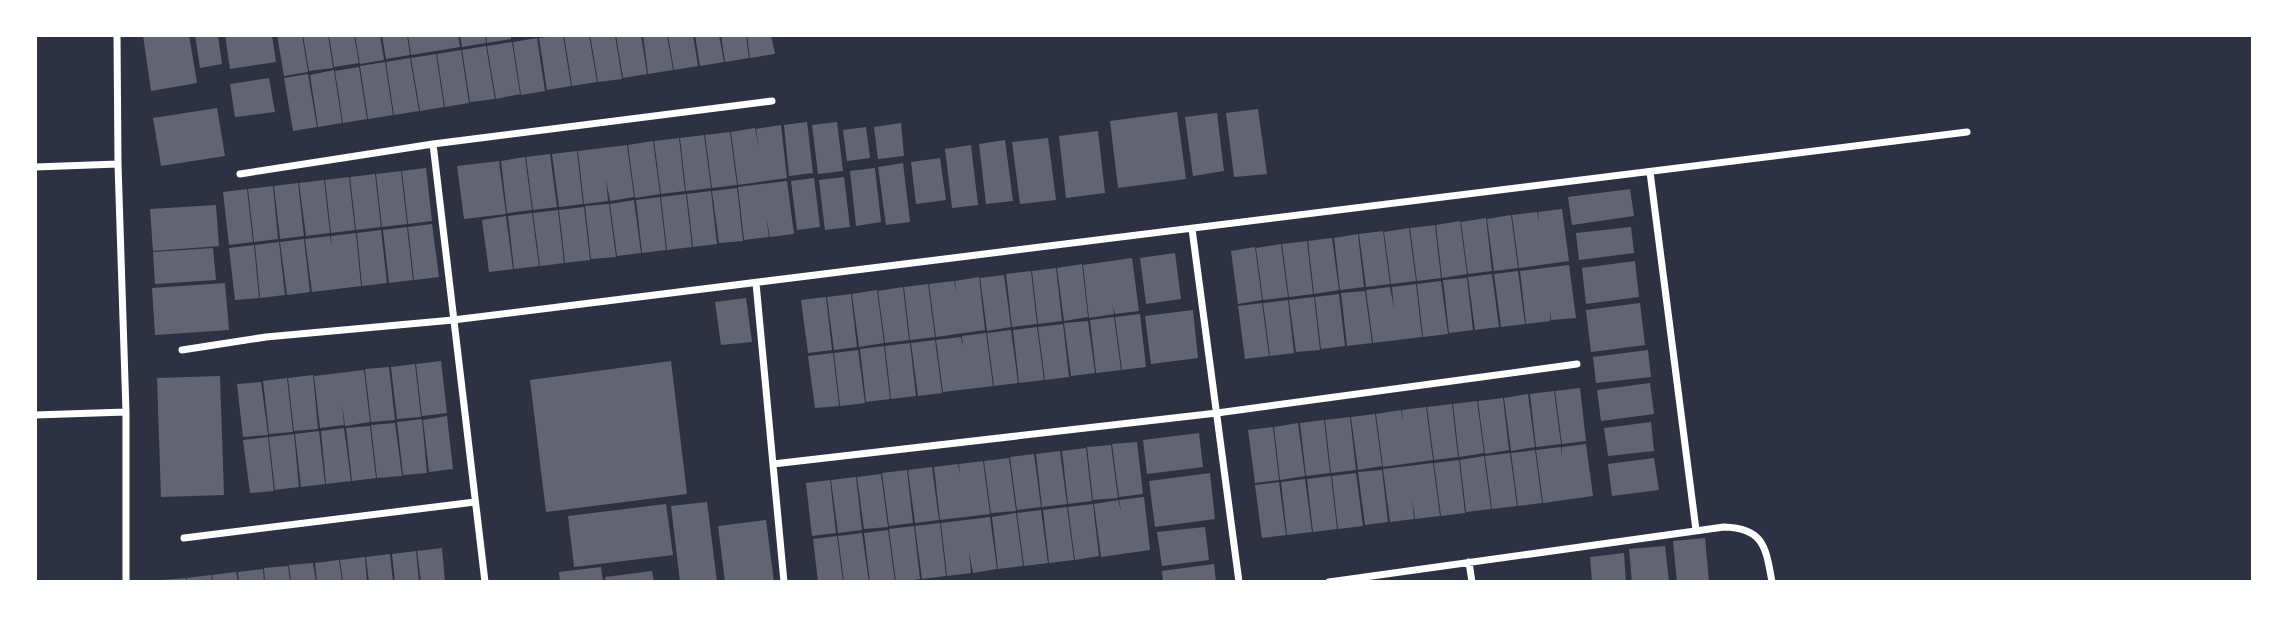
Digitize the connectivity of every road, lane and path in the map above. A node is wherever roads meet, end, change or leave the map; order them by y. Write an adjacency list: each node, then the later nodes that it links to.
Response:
1 (117, 35): 5 (street)
2 (772, 101): 4 (street)
3 (1967, 132): 7 (street)
4 (433, 144): 8 (street); 11 (street)
5 (118, 164): 6 (street); 14 (street)
6 (35, 167)
7 (1650, 172): 9 (street); 19 (street)
8 (240, 174)
9 (1192, 229): 10 (street); 15 (street)
10 (756, 283): 11 (street); 17 (street)
11 (453, 320): 12 (street); 18 (street)
12 (182, 350)
13 (1577, 364): 15 (street)
14 (126, 412): 16 (street); 22 (street)
15 (1217, 413): 17 (street); 25 (street)
16 (35, 415)
17 (773, 464): 24 (street)
18 (475, 502): 20 (street); 23 (street)
19 (1696, 530): 21 (street); 28 (street)
20 (184, 538)
21 (1469, 562): 26 (street); 27 (street)
22 (127, 582)
23 (485, 582)
24 (784, 582)
25 (1239, 582)
26 (1329, 582)
27 (1472, 582)
28 (1772, 582)

